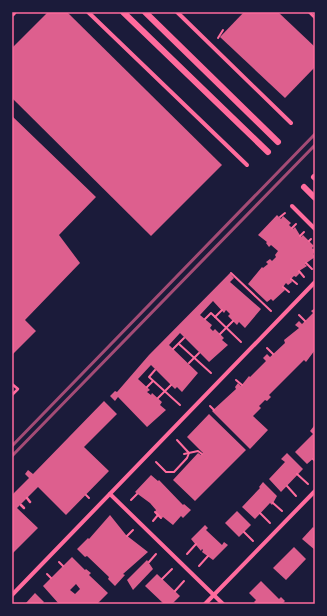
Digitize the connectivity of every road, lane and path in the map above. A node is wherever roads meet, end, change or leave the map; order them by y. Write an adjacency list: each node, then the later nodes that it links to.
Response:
1 (88, 12): 12 (street)
2 (123, 12): 11 (street)
3 (145, 12): 10 (street)
4 (177, 12): 9 (street)
5 (309, 12): 6 (lane)
6 (315, 18)
7 (223, 30): 8 (path)
8 (218, 38)
9 (291, 124)
10 (278, 142)
11 (268, 152)
12 (247, 165)
13 (304, 187): 14 (street)
14 (315, 198)
15 (292, 206): 20 (street)
16 (285, 213): 17 (path)
17 (280, 217)
18 (296, 224): 19 (path)
19 (292, 228)
20 (315, 229)
21 (304, 232): 22 (path)
22 (300, 236)
23 (306, 263): 24 (path)
24 (312, 269)
25 (299, 271): 27 (path)
26 (231, 273): 34 (path)
27 (304, 277)
28 (291, 279): 30 (path)
29 (315, 282): 76 (street)
30 (297, 284)
31 (283, 287): 32 (path)
32 (289, 292)
33 (222, 310): 36 (path)
34 (271, 311)
35 (299, 315): 39 (path)
36 (216, 317): 37 (path); 40 (path)
37 (205, 319)
38 (233, 321): 40 (path)
39 (306, 321)
40 (227, 328): 41 (path); 43 (path)
41 (220, 334)
42 (184, 338): 44 (path)
43 (241, 342)
44 (179, 344): 46 (path); 49 (path)
45 (267, 348): 48 (path)
46 (173, 350)
47 (199, 353): 49 (path)
48 (273, 354)
49 (194, 358): 50 (path); 52 (path)
50 (189, 363)
51 (155, 370): 54 (path)
52 (211, 373)
53 (236, 380): 57 (path)
54 (153, 381): 58 (path); 59 (path)
55 (12, 384): 60 (lane)
56 (171, 385): 59 (path)
57 (242, 385)
58 (147, 388)
59 (165, 392): 61 (path); 62 (path)
60 (12, 395)
61 (158, 398)
62 (180, 405)
63 (210, 406): 64 (path)
64 (214, 410)
65 (177, 440): 66 (path)
66 (189, 453): 67 (path); 68 (path); 70 (path)
67 (184, 454)
68 (202, 454)
69 (313, 459): 71 (path)
70 (156, 462)
71 (315, 462)
72 (297, 474): 73 (path)
73 (308, 484)
74 (287, 486): 79 (path)
75 (315, 491): 113 (street)
76 (110, 494): 112 (street); 113 (street)
77 (137, 494): 82 (path)
78 (86, 495): 81 (path)
79 (296, 496)
80 (27, 498): 83 (lane)
81 (89, 498)
82 (131, 500)
83 (30, 502)
84 (273, 503): 87 (path)
85 (21, 505): 86 (lane)
86 (24, 508)
87 (282, 511)
88 (155, 512): 90 (path)
89 (260, 513): 93 (path)
90 (158, 515): 91 (path); 92 (path)
91 (161, 518)
92 (153, 521)
93 (270, 523)
94 (132, 530): 96 (path)
95 (244, 532): 97 (path)
96 (127, 536)
97 (253, 541)
98 (196, 544): 100 (path)
99 (156, 554): 103 (path)
100 (187, 554)
101 (208, 556): 105 (path)
102 (60, 562): 104 (path)
103 (149, 562)
104 (63, 566)
105 (199, 566)
106 (172, 569): 109 (path)
107 (48, 574): 108 (path)
108 (51, 578)
109 (162, 579)
110 (184, 581): 111 (path)
111 (175, 591)
112 (12, 595)
113 (214, 595): 114 (street); 115 (street)
114 (205, 604)
115 (223, 604)

